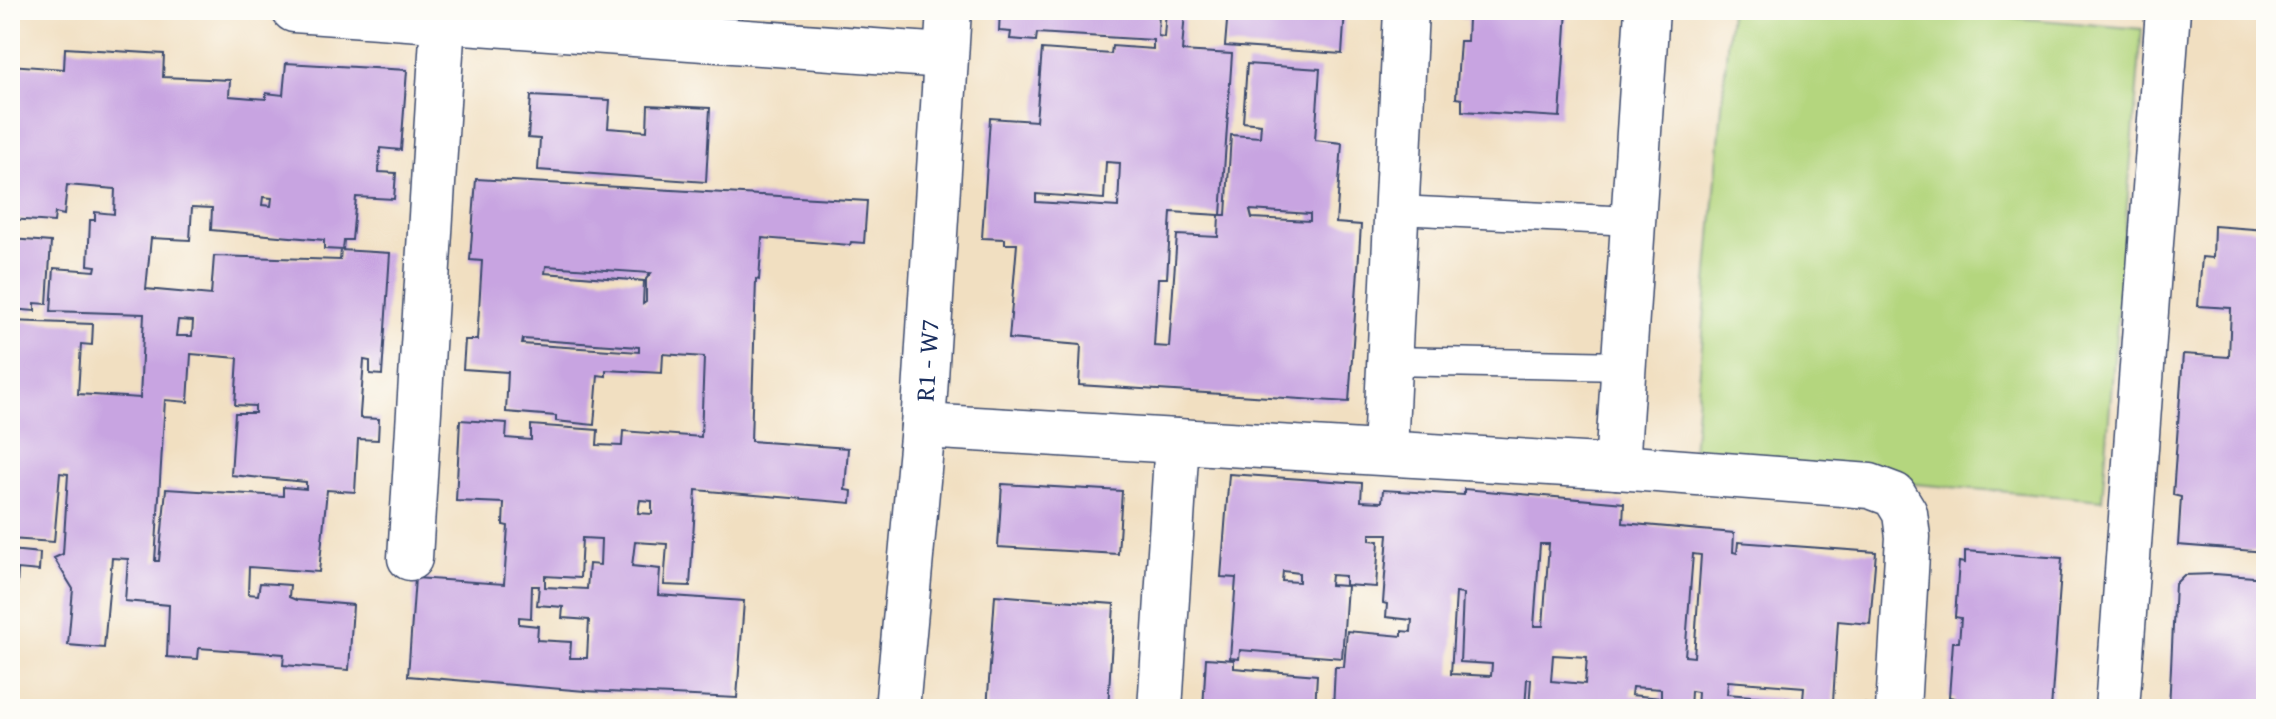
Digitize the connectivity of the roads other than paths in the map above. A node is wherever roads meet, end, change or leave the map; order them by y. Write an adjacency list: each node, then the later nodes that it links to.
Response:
1 (294, 10): 6 (street)
2 (949, 10): 8 (street, R1 - W7)
3 (1406, 10): 9 (street)
4 (1647, 10): 10 (street)
5 (2168, 10): 21 (street)
6 (443, 21): 7 (street); 17 (street)
7 (705, 26): 8 (street)
8 (945, 56): 13 (street, R1 - W7)
9 (1397, 210): 10 (lane); 11 (street)
10 (1633, 221): 12 (street)
11 (1390, 361): 12 (lane); 15 (street)
12 (1624, 366): 16 (street)
13 (923, 426): 14 (street); 18 (street, R1 - W7)
14 (1177, 441): 15 (street); 19 (street)
15 (1385, 451): 16 (street)
16 (1617, 467): 20 (street)
17 (410, 558)
18 (897, 709)
19 (1160, 709)
20 (1898, 709)
21 (2117, 709)

